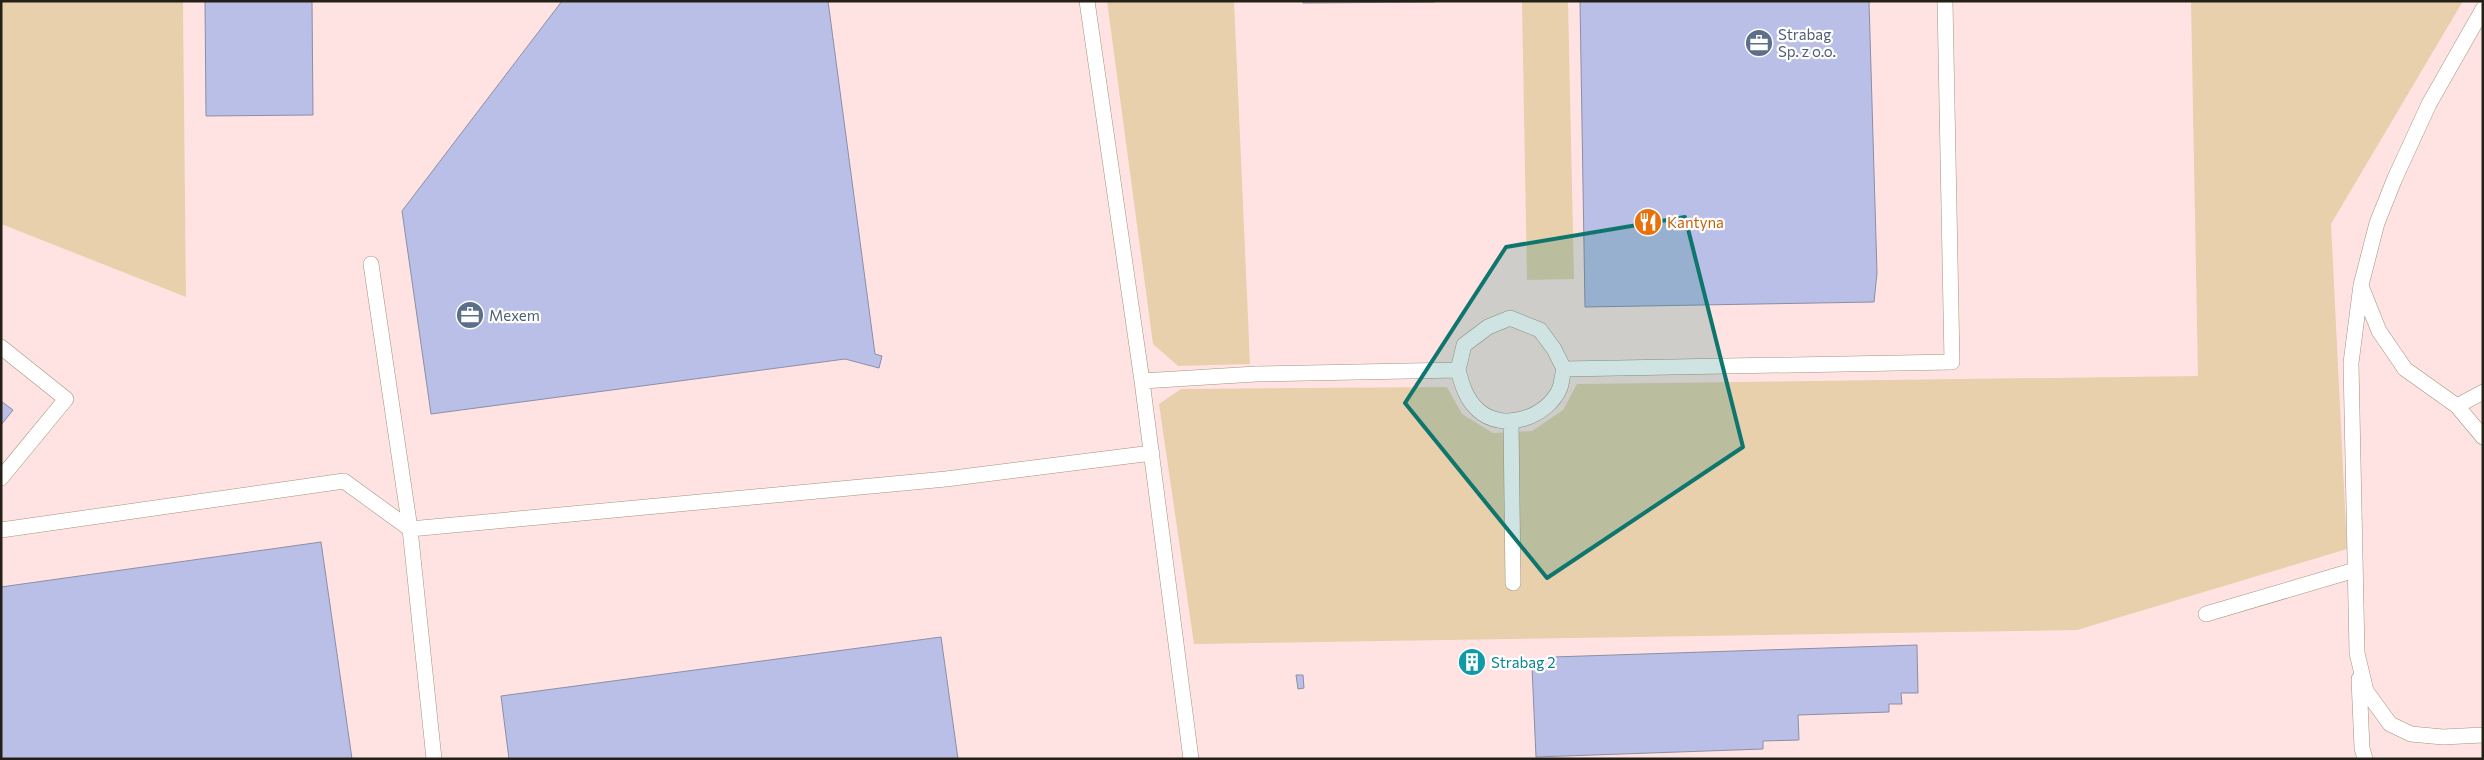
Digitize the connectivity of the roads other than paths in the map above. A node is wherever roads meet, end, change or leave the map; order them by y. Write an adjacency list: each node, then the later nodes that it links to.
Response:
1 (1088, 1): 9 (lane)
2 (1945, 1): 7 (lane)
3 (2483, 8): 5 (lane)
4 (372, 264): 16 (lane)
5 (2360, 285): 11 (lane); 18 (lane)
6 (1, 347): 15 (lane)
7 (1564, 369): 8 (lane); 12 (lane)
8 (1458, 370): 9 (lane); 12 (lane)
9 (1142, 381): 14 (lane)
10 (2483, 392): 11 (lane)
11 (2457, 406): 13 (lane)
12 (1511, 421): 19 (lane)
13 (2483, 437)
14 (1152, 453): 16 (lane); 24 (lane)
15 (1, 478)
16 (410, 529): 17 (lane); 23 (lane)
17 (1, 530)
18 (2355, 570): 20 (lane); 21 (lane)
19 (1513, 583)
20 (2206, 614)
21 (2357, 653): 22 (lane); 25 (lane)
22 (2483, 735)
23 (434, 759)
24 (1191, 759)
25 (2365, 759)

